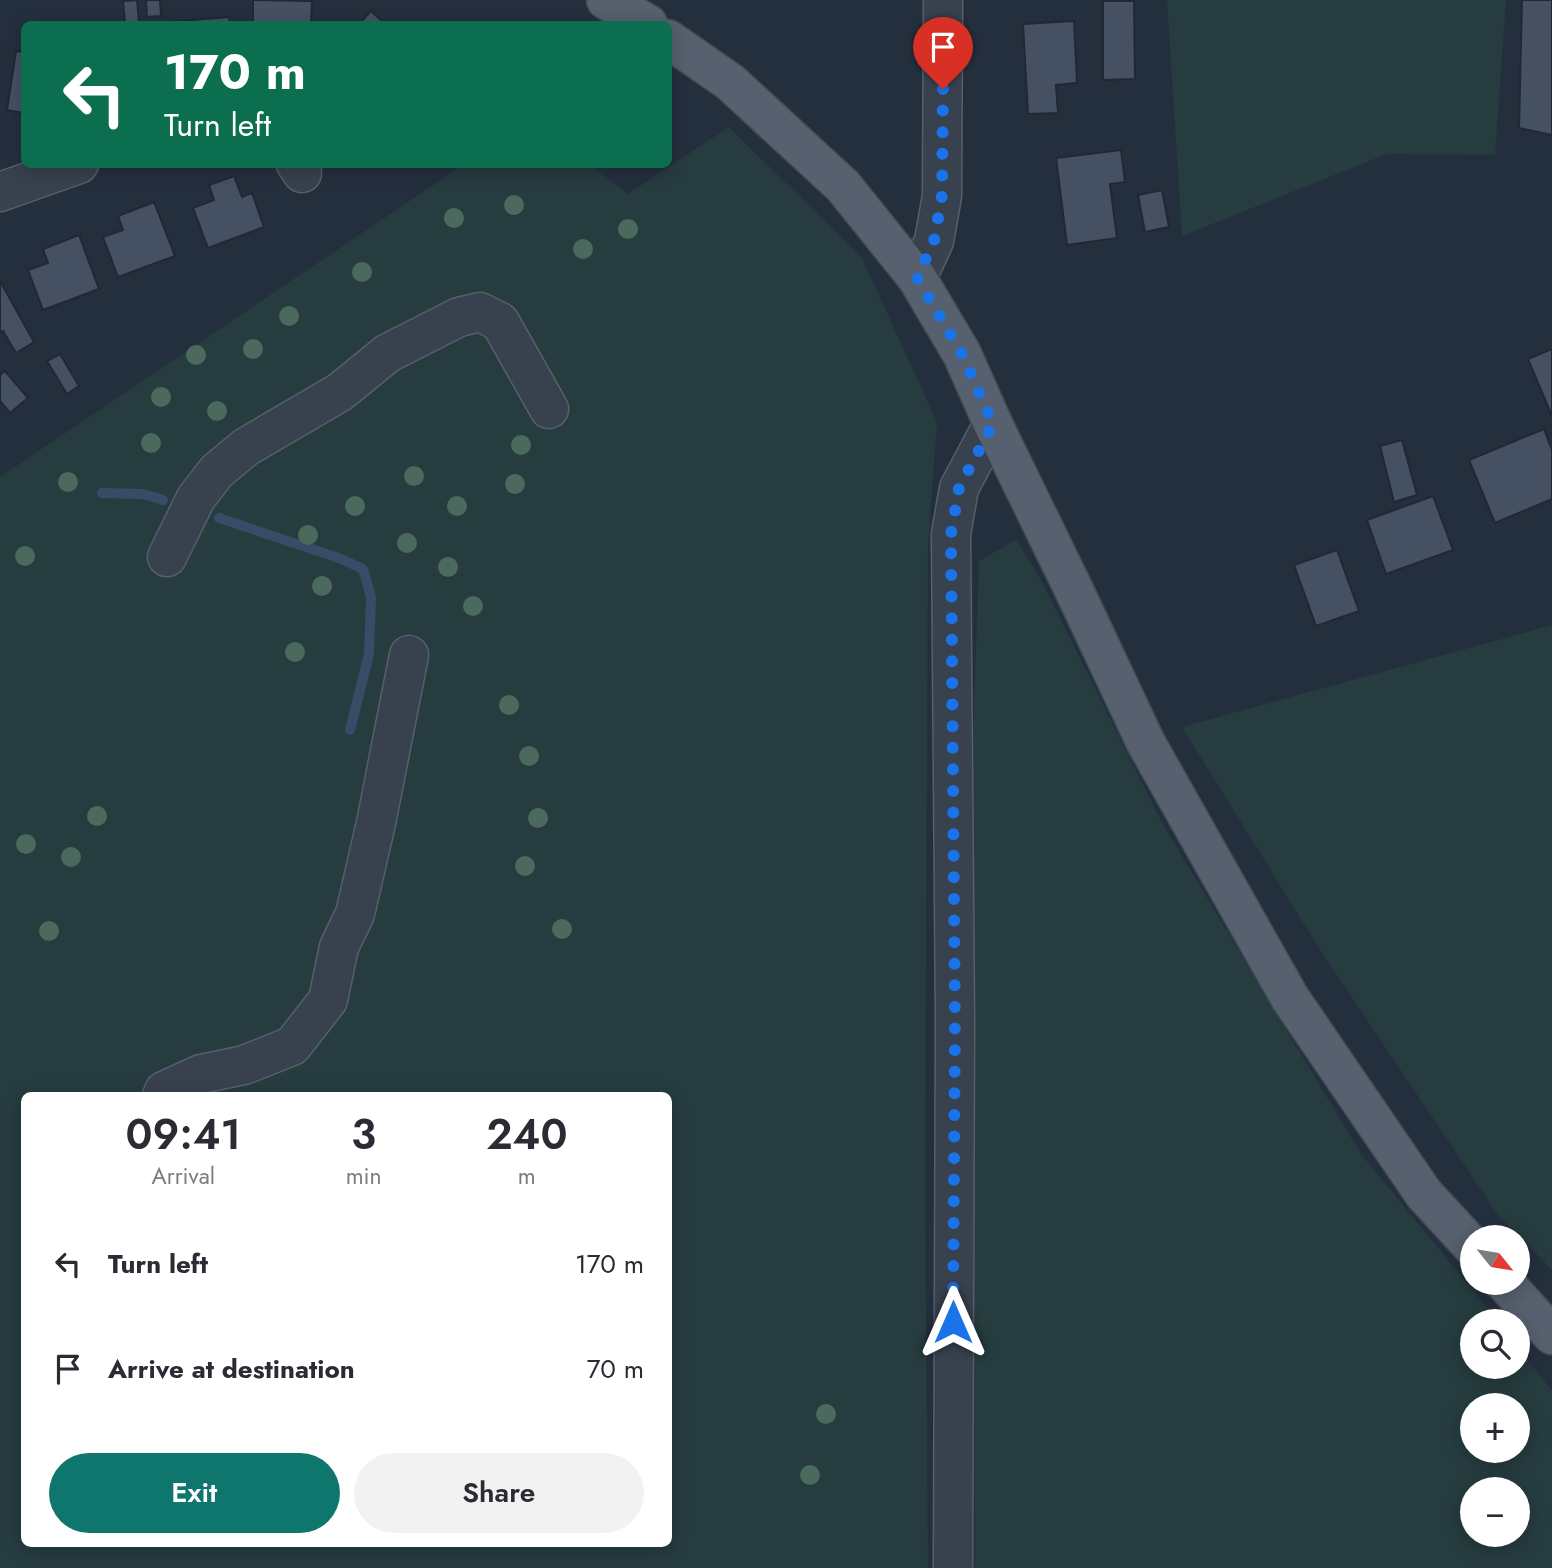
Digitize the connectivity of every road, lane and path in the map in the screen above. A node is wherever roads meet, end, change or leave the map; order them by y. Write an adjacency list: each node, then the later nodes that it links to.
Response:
1 (606, 0): 3 (main road)
2 (943, 0): 7 (street)
3 (643, 21)
4 (672, 42): 7 (main road)
5 (68, 168): 6 (street)
6 (0, 192)
7 (917, 278): 9 (main road)
8 (549, 409): 10 (street)
9 (993, 424): 13 (main road); 16 (street)
10 (167, 557)
11 (409, 655): 12 (street)
12 (164, 1092)
13 (1460, 1234)
14 (1515, 1295): 15 (main road)
15 (1552, 1335)
16 (953, 1568)

